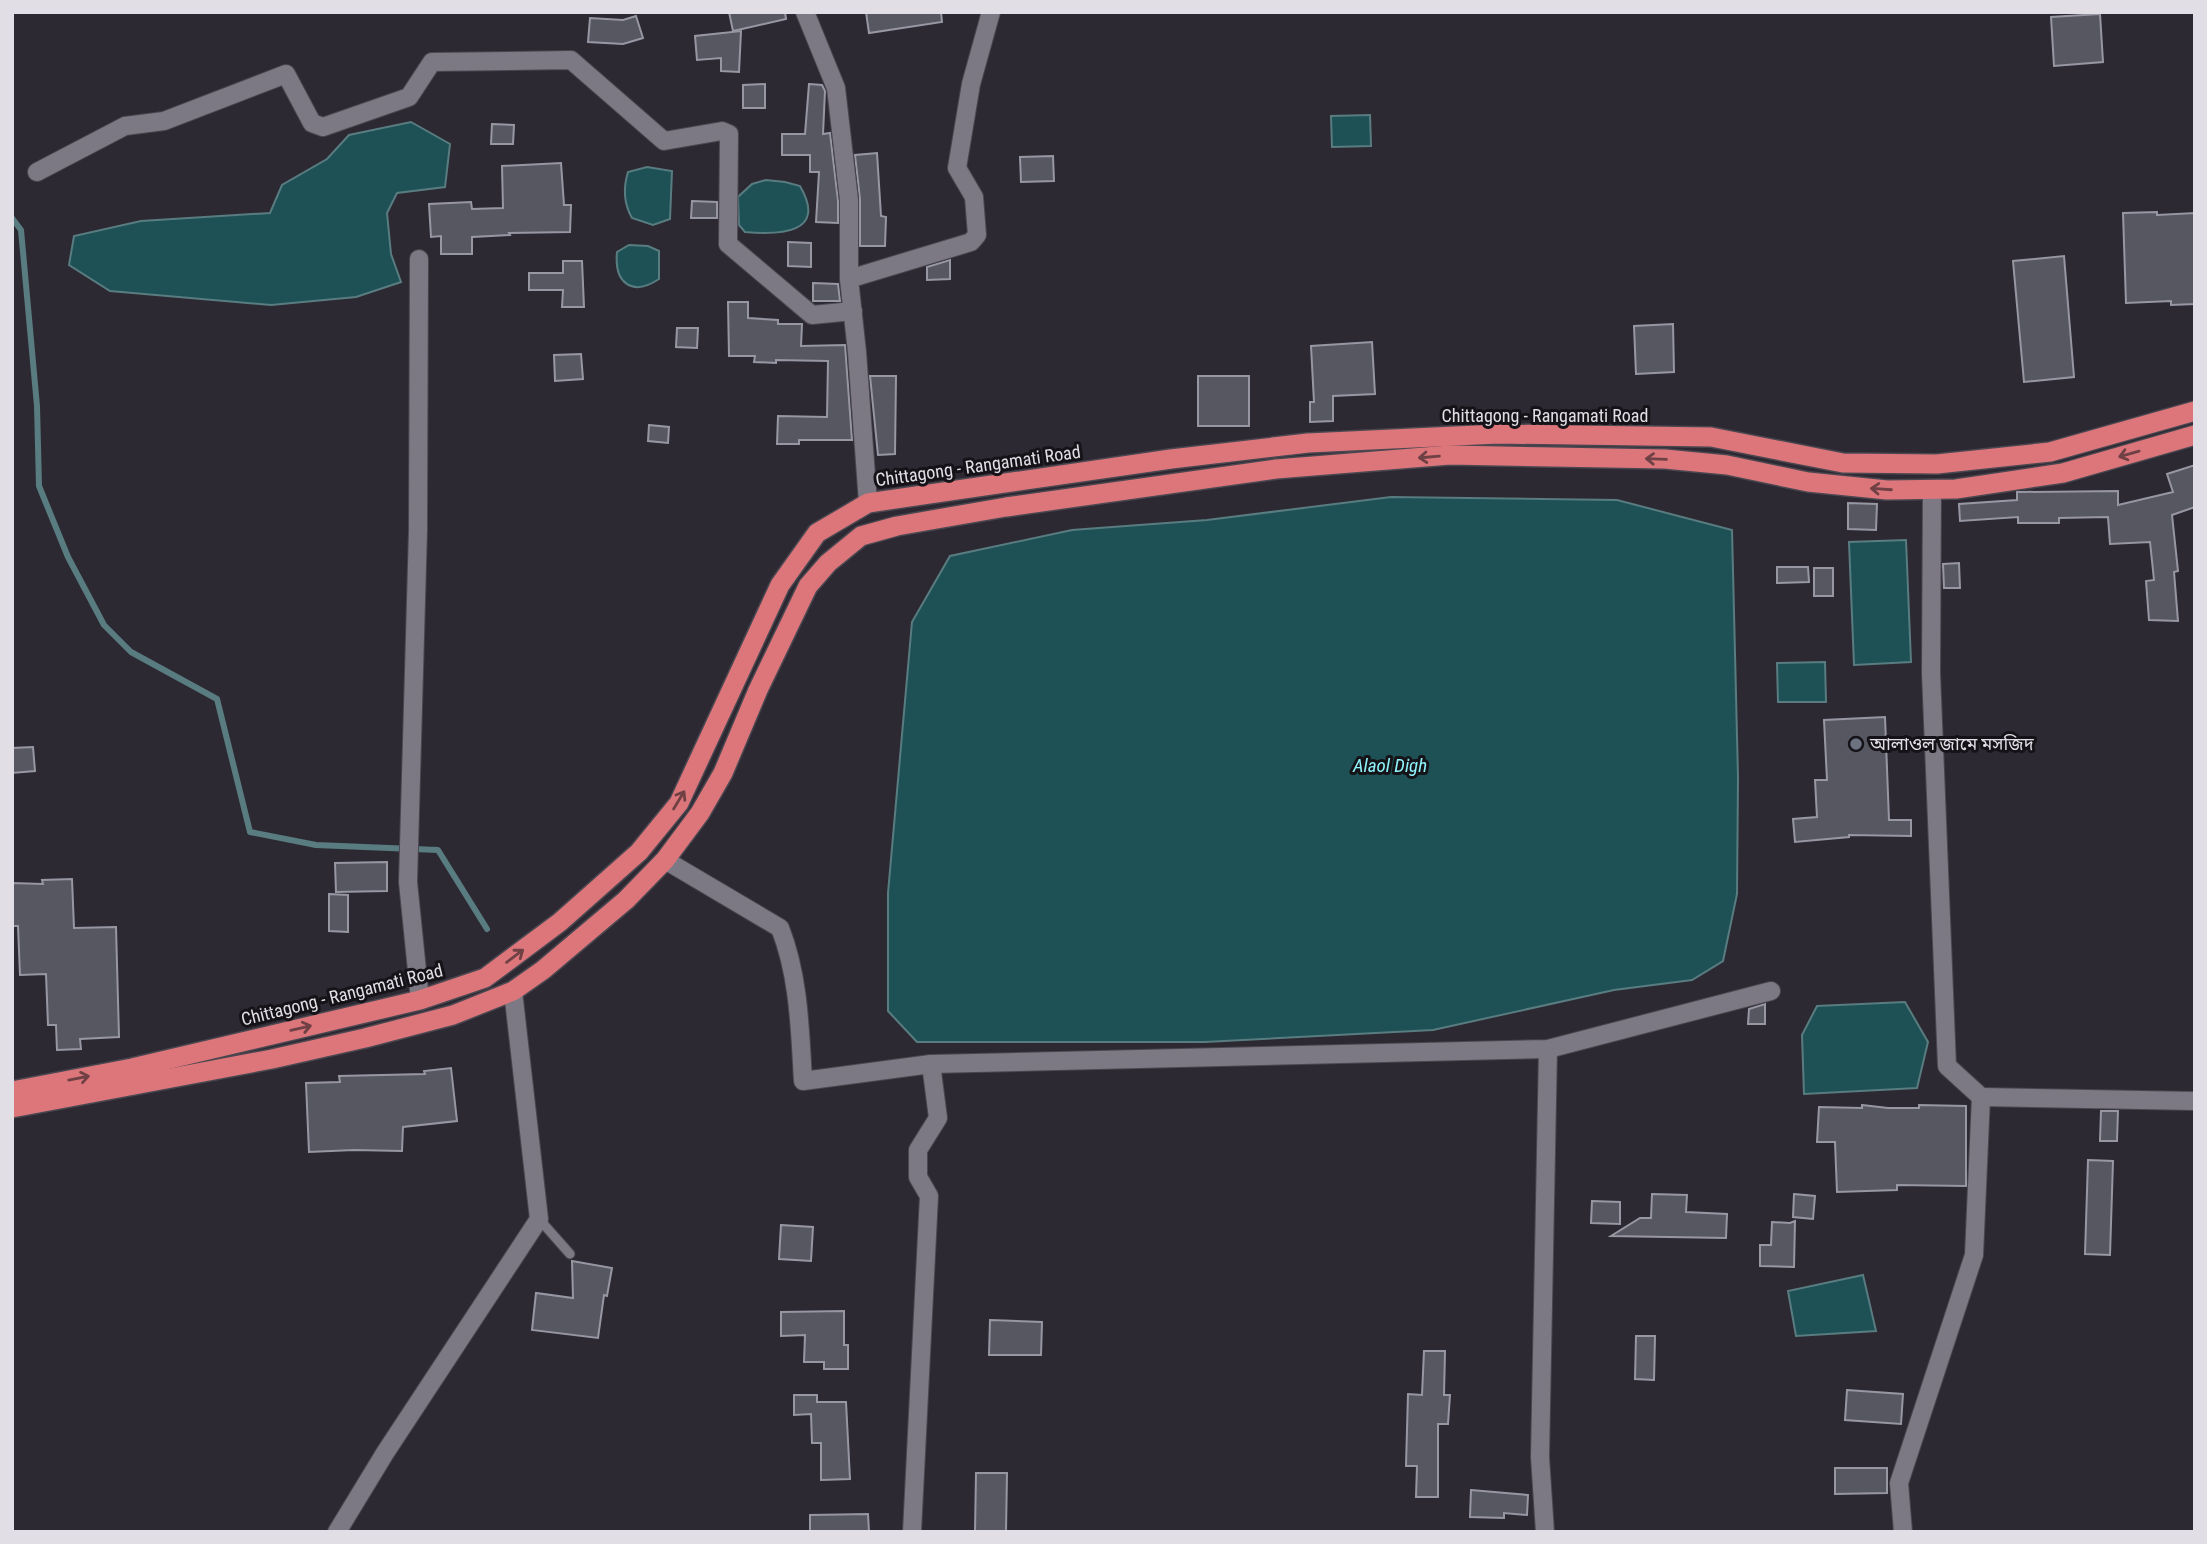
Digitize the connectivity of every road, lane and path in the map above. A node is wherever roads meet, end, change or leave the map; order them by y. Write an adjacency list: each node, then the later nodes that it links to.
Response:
1 (805, 12): 5 (street)
2 (991, 12): 5 (street)
3 (37, 172): 6 (street)
4 (419, 259): 14 (street)
5 (849, 279): 6 (street)
6 (853, 311): 10 (street)
7 (2195, 411): 10 (highway, Chittagong - Rangamati Road)
8 (2195, 435): 9 (highway, one-way to 9)
9 (1932, 489): 11 (highway, one-way to 11); 18 (street)
10 (868, 503): 14 (highway, Chittagong - Rangamati Road, one-way to 10)
11 (665, 860): 12 (highway); 16 (street)
12 (513, 991): 20 (highway); 21 (street)
13 (1771, 991): 15 (street)
14 (420, 1000): 17 (highway, Chittagong - Rangamati Road, one-way to 14)
15 (1548, 1049): 16 (street); 25 (street)
16 (931, 1064): 24 (street)
17 (12, 1091)
18 (1981, 1097): 19 (street); 26 (street)
19 (2195, 1101)
20 (12, 1108)
21 (539, 1219): 22 (lane); 23 (street)
22 (570, 1254)
23 (337, 1532)
24 (912, 1532)
25 (1545, 1532)
26 (1903, 1532)

